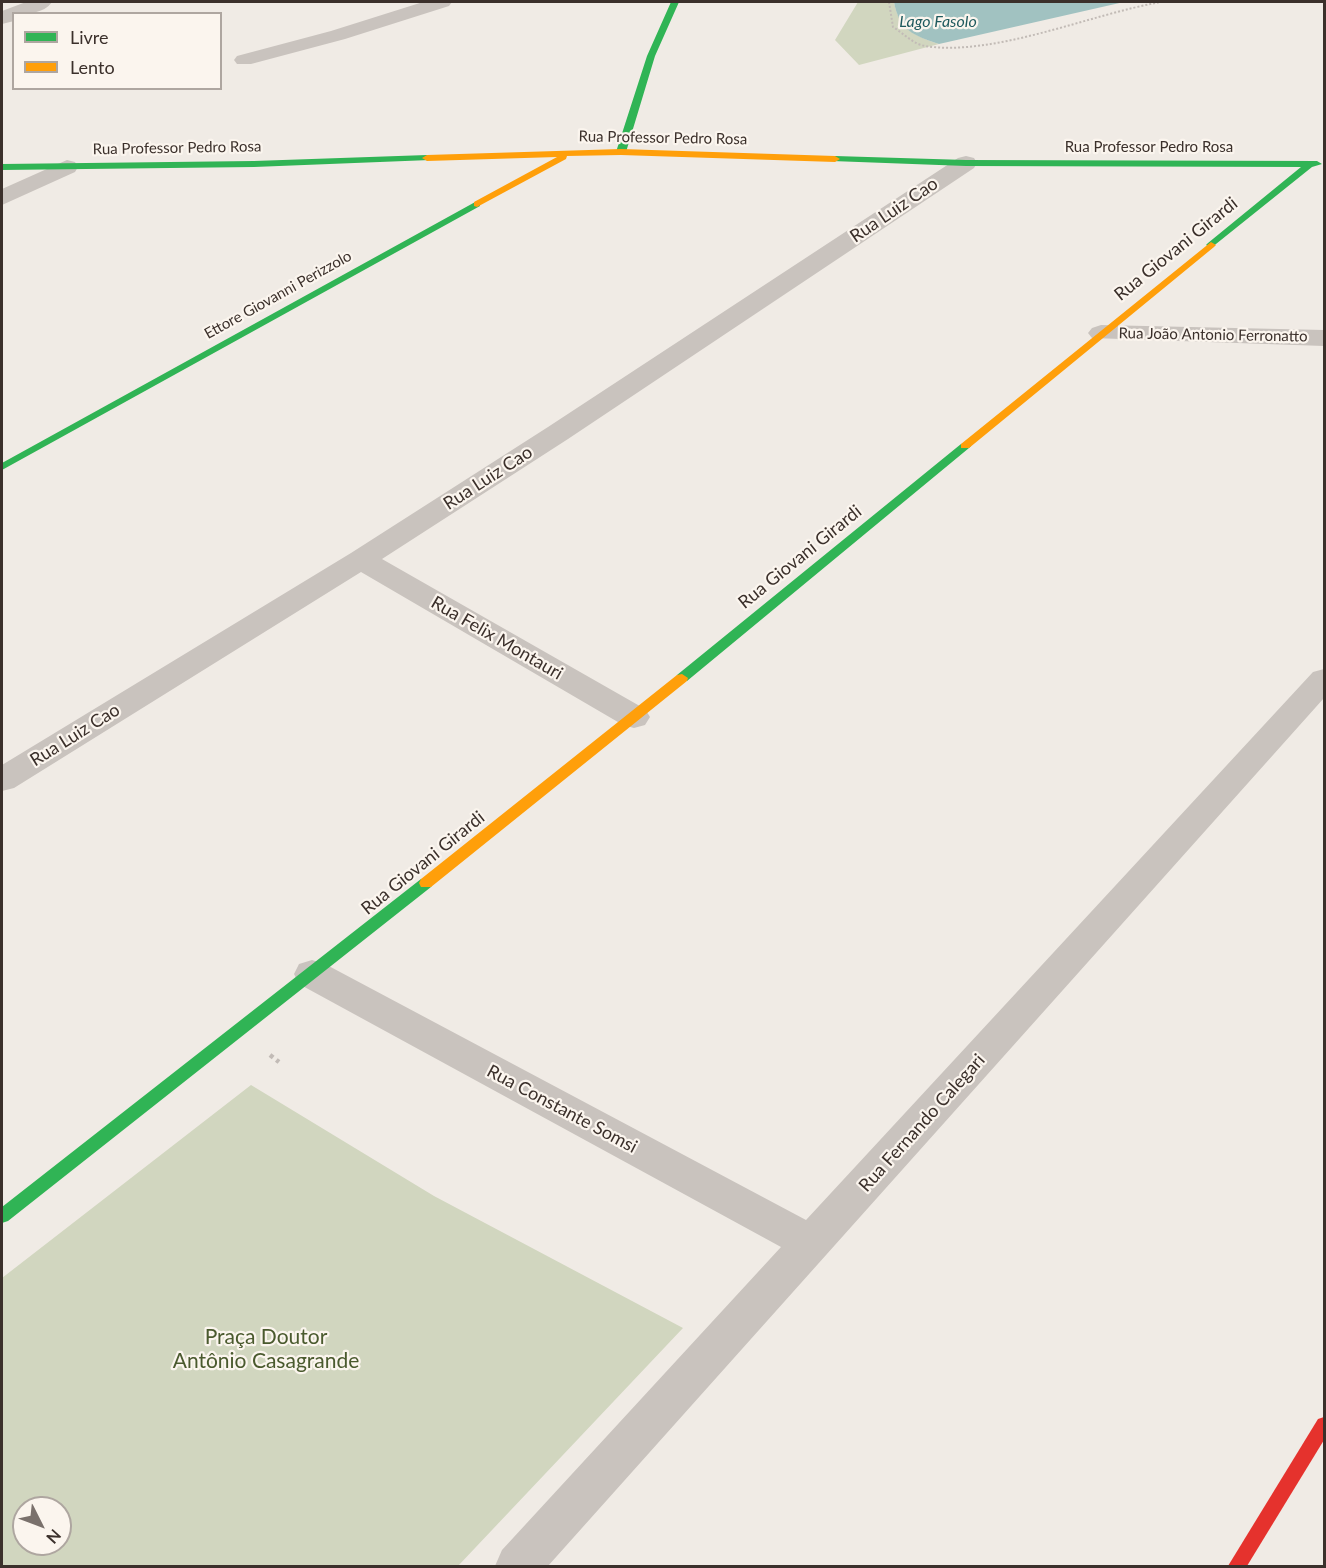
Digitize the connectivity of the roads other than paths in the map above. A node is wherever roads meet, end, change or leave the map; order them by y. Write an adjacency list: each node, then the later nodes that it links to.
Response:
1 (42, 2): 4 (street)
2 (441, 2): 5 (street)
3 (675, 2): 6 (street)
4 (17, 12)
5 (244, 60)
6 (621, 152): 7 (street, Rua Professor Pedro Rosa); 8 (street, Rua Professor Pedro Rosa)
7 (570, 153): 12 (street, Rua Professor Pedro Rosa); 16 (street, Ettore Giovanni Perizzolo)
8 (966, 163): 10 (street, Rua Professor Pedro Rosa); 17 (street, Rua Luiz Cao)
9 (1324, 164): 10 (street, Rua Professor Pedro Rosa)
10 (1309, 165): 14 (street, Rua Giovani Girardi)
11 (2, 167): 12 (street, Rua Professor Pedro Rosa)
12 (67, 167): 13 (street)
13 (2, 198)
14 (1101, 333): 15 (street, Rua João Antonio Ferronatto); 19 (street, Rua Giovani Girardi)
15 (1324, 338)
16 (2, 466)
17 (361, 559): 19 (street, Rua Felix Montauri); 20 (street, Rua Luiz Cao)
18 (1324, 679): 23 (street, Rua Fernando Calegari)
19 (634, 717): 21 (street, Rua Giovani Girardi)
20 (2, 780)
21 (312, 974): 22 (street, Rua Giovani Girardi); 23 (street, Rua Constante Somsi)
22 (2, 1216)
23 (813, 1244): 25 (street, Rua Fernando Calegari)
24 (1324, 1425): 26 (street)
25 (519, 1566)
26 (1237, 1566)

